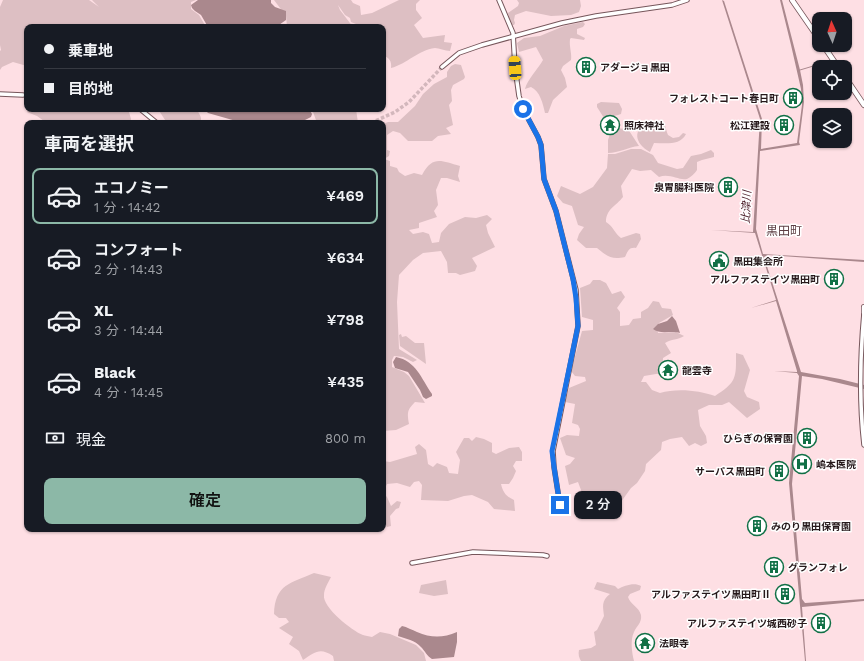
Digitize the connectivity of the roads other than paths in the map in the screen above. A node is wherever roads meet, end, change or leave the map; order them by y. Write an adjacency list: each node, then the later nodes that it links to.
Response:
1 (499, 0): 5 (street)
2 (687, 0): 5 (street)
3 (792, 0): 4 (main road)
4 (812, 29)
5 (513, 38): 6 (street); 16 (street)
6 (442, 67)
7 (852, 87): 10 (main road)
8 (0, 94): 9 (street)
9 (23, 95)
10 (864, 105)
11 (144, 112): 12 (street)
12 (153, 120)
13 (864, 307): 14 (main road)
14 (864, 313): 15 (street)
15 (864, 445)
16 (560, 505)
17 (547, 556): 18 (street)
18 (412, 563)

